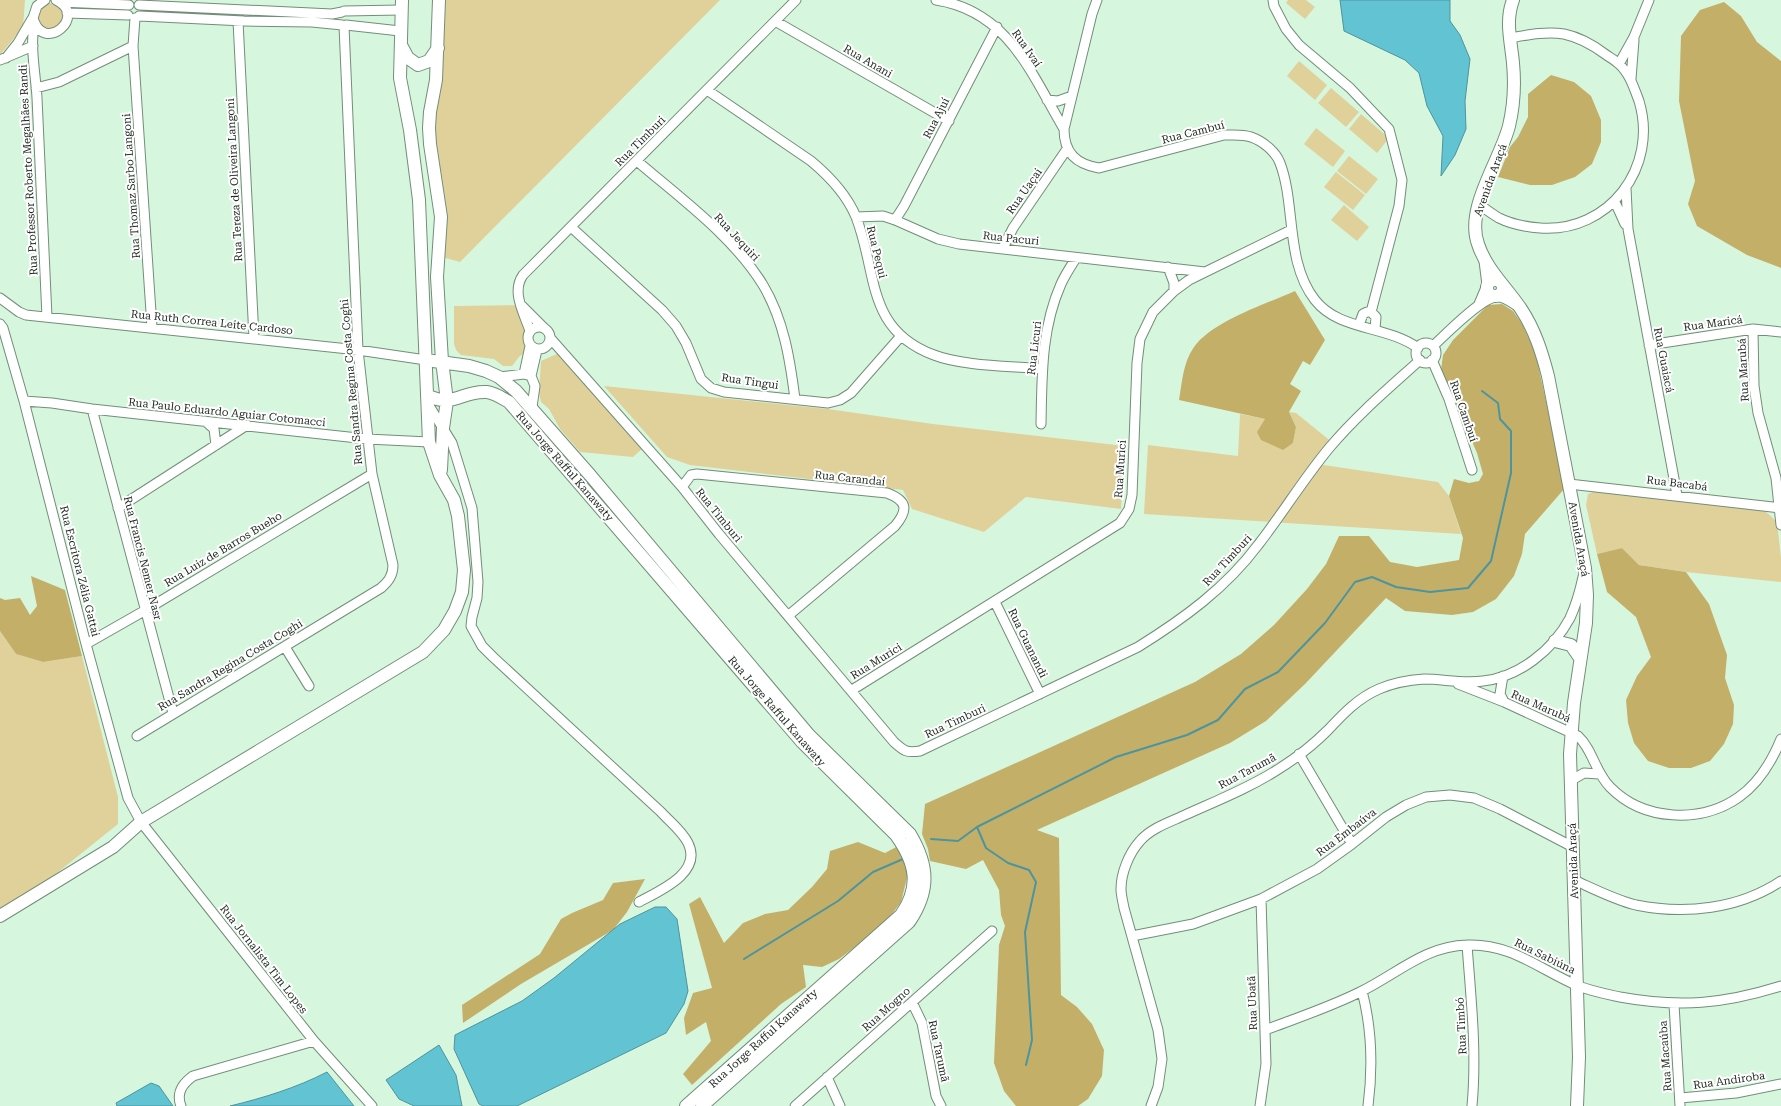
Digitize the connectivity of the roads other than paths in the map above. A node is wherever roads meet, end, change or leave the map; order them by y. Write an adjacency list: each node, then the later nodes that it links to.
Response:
1 (439, 0): 30 (main road)
2 (796, 0): 20 (street, Rua Timburi)
3 (936, 0): 22 (street, Rua Ivaí)
4 (1098, 0): 36 (street)
5 (1272, 0): 63 (street)
6 (1513, 0): 26 (main road, Avenida Araçá)
7 (1649, 0): 25 (street)
8 (42, 1): 18 (street)
9 (58, 1): 10 (street); 16 (street)
10 (129, 5): 11 (street); 17 (street, Rua Thomaz Sarbo Langoni)
11 (139, 5): 13 (street); 17 (street, Rua Thomaz Sarbo Langoni)
12 (401, 5): 15 (street); 23 (main road)
13 (234, 10): 14 (street); 19 (street, Rua Tereza de Oliveira Langoni)
14 (244, 11): 15 (street); 19 (street, Rua Tereza de Oliveira Langoni)
15 (343, 12): 21 (street, Rua Sandra Regina Costa Coghi)
16 (67, 13): 17 (street); 24 (street)
17 (133, 16): 19 (street); 27 (street, Rua Thomaz Sarbo Langoni)
18 (34, 20): 24 (street); 29 (street, Rua Professor Roberto Megalhães Randi); 31 (street)
19 (238, 21): 21 (street); 74 (street, Rua Tereza de Oliveira Langoni)
20 (775, 21): 35 (street, Rua Timburi); 38 (street, Rua Anani)
21 (344, 25): 23 (street); 80 (street, Rua Sandra Regina Costa Coghi)
22 (997, 27): 37 (street, Rua Ivaí); 38 (street, Rua Ajuí)
23 (400, 30): 28 (main road)
24 (48, 33): 29 (street)
25 (1634, 37): 32 (street); 33 (street)
26 (1510, 38): 32 (street); 44 (main road, Avenida Araçá)
27 (134, 44): 34 (street); 67 (street, Rua Thomaz Sarbo Langoni)
28 (400, 44): 30 (main road); 81 (main road)
29 (33, 45): 31 (street); 34 (street, Rua Professor Roberto Megalhães Randi)
30 (438, 47): 84 (main road)
31 (3, 59)
32 (1619, 64): 33 (street)
33 (1631, 79): 42 (street)
34 (36, 88): 64 (street, Rua Professor Roberto Megalhães Randi)
35 (707, 90): 41 (street, Rua Timburi); 45 (street, Rua Pequi)
36 (1072, 96): 37 (street); 39 (street)
37 (1047, 100): 39 (street, Rua Ivaí)
38 (949, 121): 46 (street, Rua Ajuí)
39 (1064, 129): 40 (street)
40 (1068, 149): 49 (street, Rua Cambuí); 50 (street, Rua Uaçai)
41 (637, 161): 47 (street, Rua Timburi); 89 (street, Rua Jequiri)
42 (1626, 188): 43 (street); 48 (street, Rua Guaiacá)
43 (1615, 202): 44 (street); 48 (street, Rua Guaiacá)
44 (1479, 205): 51 (main road, Avenida Araçá)
45 (856, 217): 46 (street, Rua Pacuri); 73 (street, Rua Pequi)
46 (896, 220): 50 (street, Rua Pacuri)
47 (571, 227): 60 (street, Rua Timburi); 89 (street, Rua Tingui)
48 (1628, 229): 76 (street, Rua Guaiacá)
49 (1291, 230): 54 (street, Rua Murici); 66 (street, Rua Cambuí)
50 (1003, 248): 52 (street, Rua Pacuri)
51 (1482, 255): 55 (main road, Avenida Araçá); 56 (street)
52 (1076, 258): 53 (street, Rua Pacuri); 85 (street, Rua Licuri)
53 (1168, 266): 54 (street, Rua Pacuri); 57 (street)
54 (1205, 272): 57 (street, Rua Murici)
55 (1502, 283): 56 (main road); 58 (main road); 62 (main road, Avenida Araçá)
56 (1486, 285): 58 (main road); 61 (street)
57 (1174, 291): 113 (street, Rua Murici)
58 (1496, 296): 61 (street); 62 (street)
59 (0, 298): 64 (street, Rua Ruth Correa Leite Cardoso)
60 (521, 305): 68 (street); 71 (street, Rua Timburi)
61 (1478, 306): 77 (street)
62 (1522, 310): 106 (main road, Avenida Araçá)
63 (1371, 312): 66 (street); 69 (street)
64 (47, 317): 67 (street, Rua Ruth Correa Leite Cardoso)
65 (0, 324): 90 (street, Rua Escritora Zélia Gattai)
66 (1359, 325): 69 (street, Rua Cambuí)
67 (152, 327): 74 (street, Rua Ruth Correa Leite Cardoso)
68 (544, 328): 71 (street); 75 (street)
69 (1375, 329): 79 (street)
70 (1753, 330): 72 (street, Rua Maricá); 76 (street, Rua Maricá); 110 (street, Rua Marubá)
71 (530, 331): 78 (street)
72 (1781, 332)
73 (901, 336): 85 (street, Rua Pequi); 89 (street, Rua Tingui)
74 (254, 338): 80 (street, Rua Ruth Correa Leite Cardoso)
75 (551, 339): 78 (street); 107 (street, Rua Timburi)
76 (1649, 345): 108 (street, Rua Guaiacá)
77 (1433, 346): 79 (street); 83 (street)
78 (533, 348): 86 (street, Rua Jorge Rafful Kanawaty)
79 (1418, 348): 82 (street)
80 (358, 350): 81 (street, Rua Ruth Correa Leite Cardoso); 99 (street, Rua Sandra Regina Costa Coghi)
81 (426, 360): 84 (main road, Rua Jorge Rafful Kanawaty); 88 (main road)
82 (1420, 360): 83 (street); 124 (street, Rua Timburi)
83 (1432, 360): 103 (street, Rua Cambuí)
84 (442, 361): 87 (main road, Rua Jorge Rafful Kanawaty); 91 (main road)
85 (1042, 369): 95 (street, Rua Licuri)
86 (527, 375): 87 (street, Rua Jorge Rafful Kanawaty); 92 (street, Rua Jorge Rafful Kanawaty)
87 (499, 377): 92 (main road, Rua Jorge Rafful Kanawaty)
88 (427, 399): 91 (main road); 97 (street); 100 (main road)
89 (795, 399)
90 (24, 401): 93 (street, Rua Paulo Eduardo Aguiar Cotomacci); 117 (street, Rua Escritora Zélia Gattai)
91 (447, 401): 97 (main road); 101 (main road, Rua Jorge Rafful Kanawaty)
92 (532, 407): 98 (main road, Rua Jorge Rafful Kanawaty)
93 (92, 409): 94 (street, Rua Paulo Eduardo Aguiar Cotomacci); 109 (street, Rua Francis Nemer Nasr)
94 (205, 421): 96 (street, Rua Paulo Eduardo Aguiar Cotomacci); 102 (street)
95 (1041, 424)
96 (247, 425): 99 (street, Rua Paulo Eduardo Aguiar Cotomacci); 102 (street)
97 (443, 428): 105 (main road); 139 (street)
98 (556, 435): 101 (main road); 157 (main road, Rua Jorge Rafful Kanawaty)
99 (367, 439): 100 (street, Rua Paulo Eduardo Aguiar Cotomacci); 104 (street, Rua Sandra Regina Costa Coghi)
100 (429, 442): 105 (main road)
101 (546, 443): 156 (main road, Rua Jorge Rafful Kanawaty)
102 (216, 445): 109 (street)
103 (1472, 470)
104 (372, 474): 114 (street, Rua Luiz de Barros Bueho); 118 (street, Rua Sandra Regina Costa Coghi)
105 (440, 475): 133 (main road)
106 (1569, 484): 108 (street, Rua Bacabá); 112 (main road, Avenida Araçá)
107 (682, 487): 115 (street, Rua Timburi); 115 (street, Rua Carandaí)
108 (1678, 495): 110 (street, Rua Bacabá)
109 (118, 508): 114 (street, Rua Francis Nemer Nasr)
110 (1780, 508): 111 (street, Rua Marubá)
111 (1781, 525)
112 (1585, 568): 116 (street, Rua Tarumã); 119 (main road, Avenida Araçá)
113 (995, 602): 123 (street, Rua Murici); 124 (street, Rua Guanandi)
114 (144, 610): 117 (street, Rua Luiz de Barros Bueho); 126 (street, Rua Francis Nemer Nasr)
115 (789, 615): 123 (street, Rua Timburi)
116 (1555, 641): 119 (main road); 120 (street, Rua Tarumã)
117 (86, 644): 133 (street, Rua Escritora Zélia Gattai)
118 (285, 647): 122 (street); 126 (street, Rua Sandra Regina Costa Coghi)
119 (1580, 658): 127 (main road, Avenida Araçá)
120 (1503, 676): 121 (street, Rua Tarumã); 125 (street)
121 (1453, 682): 125 (street, Rua Marubá); 130 (street, Rua Tarumã)
122 (309, 686)
123 (852, 690): 124 (street, Rua Timburi)
124 (1040, 694)
125 (1504, 702): 127 (street, Rua Marubá)
126 (173, 713): 128 (street, Rua Sandra Regina Costa Coghi)
127 (1571, 732): 131 (street, Rua Marubá); 132 (main road, Avenida Araçá)
128 (137, 736)
129 (1781, 739): 131 (street, Rua Marubá)
130 (1299, 754): 134 (street); 142 (street, Rua Tarumã)
131 (1599, 774): 132 (street)
132 (1570, 781): 135 (main road, Avenida Araçá)
133 (141, 822): 140 (main road); 150 (street, Rua Jornalista Tim Lopes)
134 (1352, 844): 135 (street, Rua Embaúva); 138 (street, Rua Embaúva)
135 (1573, 847): 136 (main road, Avenida Araçá)
136 (1574, 880): 137 (street); 144 (main road, Avenida Araçá)
137 (1781, 881)
138 (1261, 899): 142 (street, Rua Embaúva); 149 (street, Rua Ubatã)
139 (639, 902)
140 (0, 916)
141 (992, 930): 147 (street, Rua Mogno)
142 (1132, 936): 161 (street, Rua Tarumã)
143 (1467, 945): 144 (street, Rua Sabiúna); 146 (street, Rua Sabiúna); 164 (street, Rua Timbó)
144 (1578, 985): 148 (street, Rua Sabiúna); 165 (main road, Avenida Araçá)
145 (1781, 986): 148 (street, Rua Sabiúna)
146 (1362, 991): 149 (street, Rua Sabiúna); 163 (street)
147 (912, 1002): 151 (street, Rua Mogno); 160 (street, Rua Tarumã)
148 (1674, 1004): 153 (street, Rua Macaúba)
149 (1265, 1030): 162 (street, Rua Ubatã)
150 (314, 1041): 154 (street); 155 (street, Rua Jornalista Tim Lopes)
151 (827, 1078): 158 (street, Rua Mogno); 159 (street)
152 (1781, 1084): 153 (street, Rua Andiroba)
153 (1680, 1102)
154 (181, 1106)
155 (372, 1106)
156 (686, 1106)
157 (702, 1106)
158 (795, 1106)
159 (840, 1106)
160 (941, 1106)
161 (1151, 1106)
162 (1260, 1106)
163 (1368, 1106)
164 (1472, 1106)
165 (1577, 1106)

